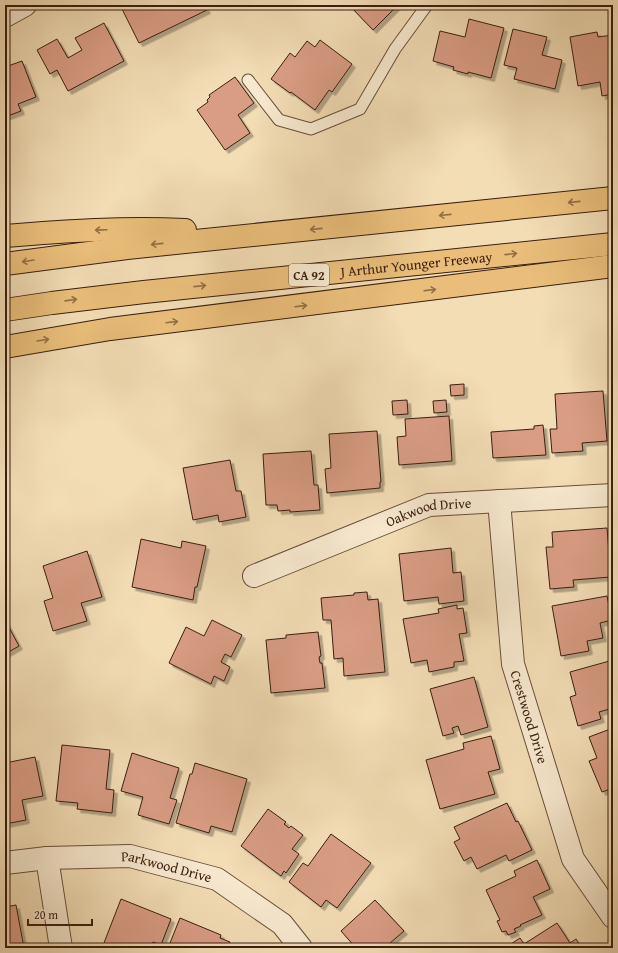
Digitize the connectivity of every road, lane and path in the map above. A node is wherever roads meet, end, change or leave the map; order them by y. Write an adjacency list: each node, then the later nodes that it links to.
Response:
1 (25, 5): 3 (street)
2 (427, 5): 4 (lane)
3 (5, 16)
4 (248, 80)
5 (613, 198): 6 (highway, one-way to 6)
6 (266, 234): 7 (highway, one-way to 7); 9 (highway, one-way to 9)
7 (5, 236)
8 (613, 244): 11 (highway, J Arthur Younger Freeway / CA 92, one-way to 8)
9 (5, 264)
10 (613, 266): 12 (highway, one-way to 10)
11 (5, 310)
12 (5, 347)
13 (613, 494): 14 (street, Oakwood Drive)
14 (499, 501): 15 (street, Oakwood Drive); 18 (street, Crestwood Drive)
15 (254, 576)
16 (47, 858): 17 (street, Parkwood Drive); 19 (street); 20 (street, Parkwood Drive)
17 (5, 863)
18 (613, 917)
19 (61, 948)
20 (301, 948)

